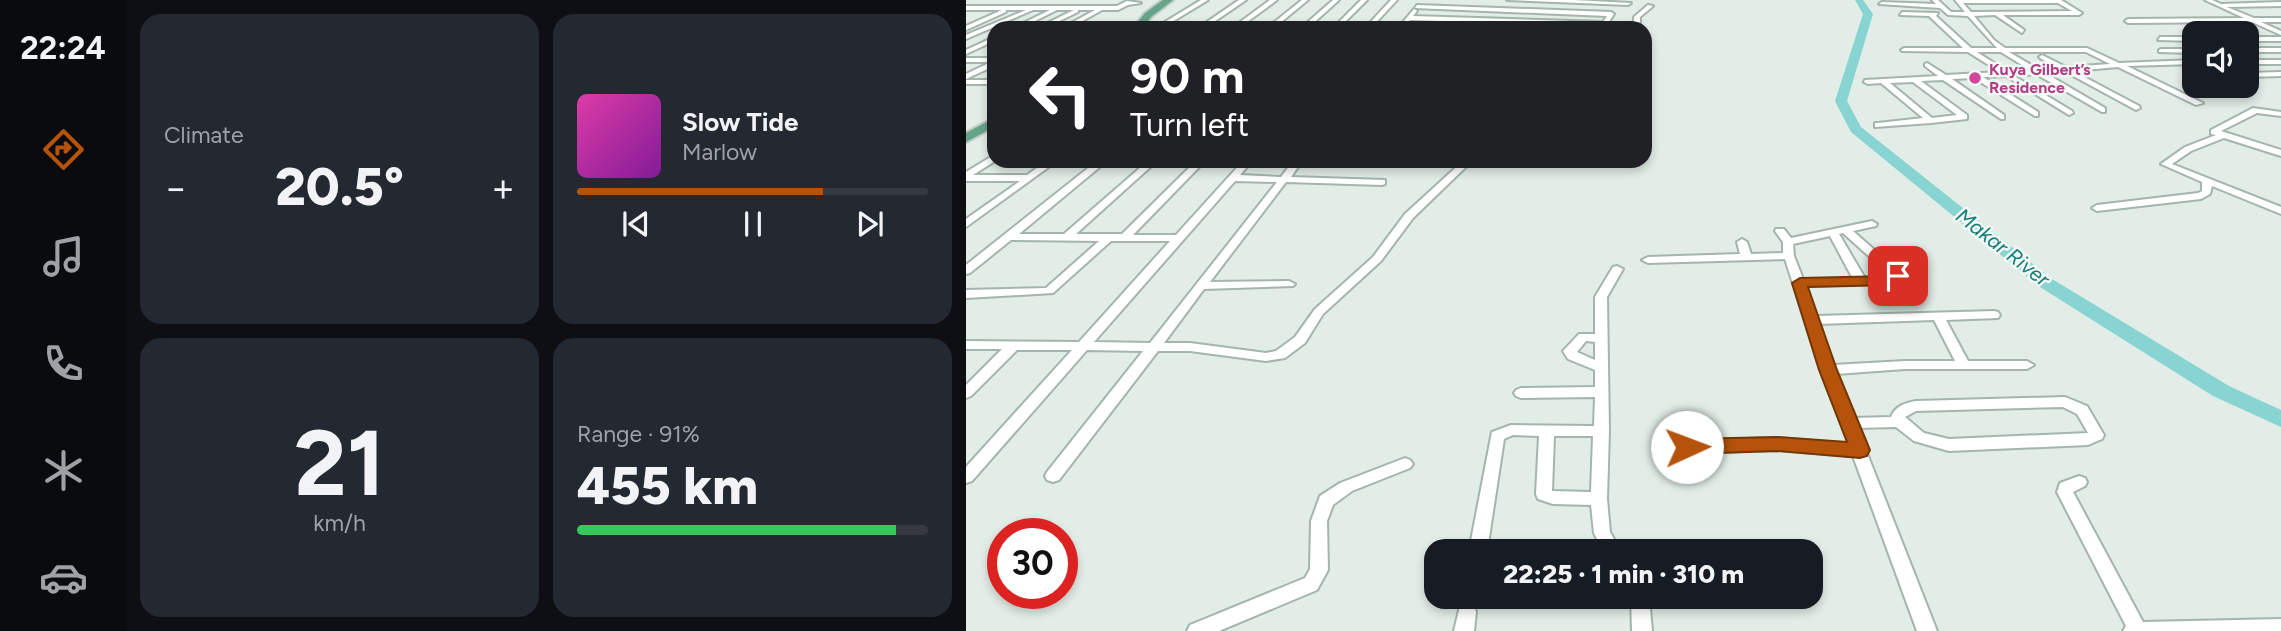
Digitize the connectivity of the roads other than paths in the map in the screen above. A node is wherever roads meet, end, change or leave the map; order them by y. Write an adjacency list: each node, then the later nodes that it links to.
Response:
1 (985, 0): 35 (street)
2 (1008, 0): 36 (street)
3 (1032, 0): 37 (street)
4 (1054, 0): 39 (street)
5 (1076, 0): 40 (street)
6 (1099, 0): 38 (street)
7 (1169, 0): 59 (main road)
8 (1205, 0): 60 (street)
9 (1243, 0): 61 (street)
10 (1274, 0): 62 (street)
11 (1305, 0): 63 (street)
12 (1336, 0): 64 (street)
13 (1364, 0): 65 (street)
14 (1394, 0): 66 (street)
15 (1423, 0): 34 (street)
16 (1510, 0): 20 (street)
17 (1918, 0): 29 (street)
18 (1959, 0): 21 (street); 42 (street)
19 (2208, 0): 31 (street)
20 (1573, 1): 25 (street); 41 (street)
21 (1984, 1): 22 (street); 48 (street)
22 (2010, 1): 23 (street)
23 (2034, 1): 24 (street); 49 (street)
24 (2058, 1): 49 (street)
25 (1614, 2): 27 (street)
26 (1139, 3): 33 (street)
27 (1628, 4)
28 (1882, 4): 29 (street)
29 (1939, 4): 42 (street); 47 (street)
30 (2281, 4): 31 (street)
31 (2219, 5): 44 (street)
32 (1650, 6): 71 (street)
33 (1106, 7): 38 (street); 58 (street)
34 (1417, 7): 41 (street); 52 (street)
35 (966, 8): 36 (street)
36 (988, 8): 37 (street); 51 (street)
37 (1010, 8): 39 (street); 78 (street)
38 (1081, 8): 40 (street); 57 (street)
39 (1034, 9): 40 (street); 55 (street)
40 (1057, 9): 56 (street)
41 (1571, 12): 69 (street); 70 (street)
42 (1969, 12): 47 (street); 48 (street); 89 (street)
43 (2281, 12): 44 (street)
44 (2238, 13): 50 (street); 53 (street)
45 (1902, 14): 46 (street)
46 (1931, 14): 47 (street); 88 (street)
47 (1950, 14)
48 (2000, 14): 49 (street); 77 (street)
49 (2054, 14)
50 (2174, 15)
51 (966, 17)
52 (1409, 18): 67 (street); 68 (street)
53 (2254, 20): 54 (street); 72 (street); 75 (street)
54 (2281, 20)
55 (1006, 21)
56 (1031, 21)
57 (1054, 21)
58 (1079, 21)
59 (1144, 21)
60 (1170, 21)
61 (1212, 21)
62 (1245, 21)
63 (1279, 21)
64 (1312, 21)
65 (1343, 21)
66 (1374, 21)
67 (1407, 21)
68 (1504, 21)
69 (1569, 21)
70 (1607, 21)
71 (1637, 21)
72 (2128, 21)
73 (987, 29): 79 (street)
74 (2259, 29): 75 (street)
75 (2271, 29): 81 (street)
76 (2157, 30): 84 (street)
77 (2022, 31)
78 (966, 32): 79 (street)
79 (980, 32): 80 (street)
80 (987, 32)
81 (2281, 33): 82 (street)
82 (2259, 37)
83 (2160, 39): 84 (street)
84 (2176, 39): 85 (street)
85 (2182, 39)
86 (1925, 41): 92 (street)
87 (987, 43): 97 (street)
88 (1968, 49): 89 (street); 92 (street); 112 (street)
89 (2001, 49): 90 (street); 111 (street)
90 (2061, 49): 106 (street); 109 (street)
91 (1904, 50): 92 (street)
92 (1937, 50)
93 (2259, 50): 94 (street)
94 (2281, 50)
95 (2161, 51): 96 (street)
96 (2182, 51)
97 (966, 52)
98 (2042, 57): 110 (street)
99 (987, 61): 100 (street)
100 (966, 62)
101 (2177, 62): 102 (street); 106 (street); 107 (street)
102 (2182, 62)
103 (2259, 62): 104 (street)
104 (2280, 62)
105 (1927, 65): 116 (street)
106 (2120, 65): 109 (street); 124 (street)
107 (2182, 65)
108 (987, 66): 117 (street)
109 (2095, 67): 110 (street)
110 (2066, 70): 111 (street); 125 (street)
111 (2037, 72): 112 (street); 126 (street)
112 (2007, 74): 115 (street); 127 (street)
113 (2281, 74): 114 (street)
114 (2259, 75)
115 (1976, 76): 116 (street); 128 (street)
116 (1946, 78): 118 (street); 130 (street)
117 (966, 79): 119 (street)
118 (1915, 80): 122 (street); 131 (street)
119 (978, 82): 120 (street); 123 (street)
120 (987, 82)
121 (1868, 82): 122 (street)
122 (1884, 82): 131 (street)
123 (966, 88)
124 (2199, 103)
125 (2137, 108)
126 (2102, 110)
127 (2069, 113)
128 (2035, 114)
129 (2281, 114): 134 (street)
130 (2001, 117)
131 (1931, 121): 132 (street)
132 (1878, 125)
133 (973, 130): 135 (main road)
134 (2223, 135): 136 (street); 149 (street)
135 (966, 138)
136 (2281, 153)
137 (987, 163): 145 (street)
138 (1043, 168): 146 (street)
139 (1094, 168): 157 (street)
140 (1145, 168): 158 (street)
141 (1194, 168): 160 (street)
142 (1241, 168): 147 (street)
143 (1293, 168): 148 (street)
144 (1460, 168): 181 (street)
145 (966, 177): 146 (street)
146 (1030, 178): 153 (street)
147 (1232, 178): 148 (street); 161 (street)
148 (1284, 180): 150 (street); 172 (street)
149 (2207, 181): 151 (street); 152 (street)
150 (1382, 182)
151 (2097, 208)
152 (2281, 211)
153 (966, 224)
154 (1872, 224): 156 (street)
155 (1780, 231): 163 (street)
156 (1839, 232): 163 (street); 169 (street); 169 (street)
157 (1009, 237): 158 (street); 168 (street)
158 (1067, 237): 159 (street)
159 (1108, 238): 160 (street); 173 (street)
160 (1124, 238): 161 (street)
161 (1178, 238): 180 (street)
162 (1742, 242): 165 (street)
163 (1788, 242): 164 (street)
164 (1789, 256): 165 (street); 170 (street)
165 (1746, 257): 166 (street)
166 (1648, 260)
167 (1617, 269): 177 (street)
168 (966, 271)
169 (1861, 282): 170 (street)
170 (1800, 283): 176 (street)
171 (1289, 284): 172 (street)
172 (1200, 286): 181 (street)
173 (966, 294)
174 (1994, 315): 175 (street)
175 (1938, 317): 176 (street); 183 (street)
176 (1812, 320): 185 (street)
177 (1602, 338): 184 (street); 184 (street)
178 (966, 345): 179 (street)
179 (1014, 345): 180 (street); 187 (street)
180 (1084, 345): 181 (street); 197 (street)
181 (1153, 347): 196 (street)
182 (2026, 365): 183 (street)
183 (1964, 366): 185 (street)
184 (1601, 367): 186 (street)
185 (1828, 370): 190 (street)
186 (1602, 391): 188 (street); 192 (street)
187 (966, 393)
188 (1521, 393)
189 (1899, 422): 189 (street); 190 (street)
190 (1850, 423): 194 (street)
191 (1547, 430): 192 (street); 199 (street); 200 (street)
192 (1602, 431): 199 (street)
193 (1687, 447): 194 (street)
194 (1860, 450): 208 (street)
195 (1405, 464): 205 (street)
196 (1053, 476)
197 (966, 477)
198 (2079, 482): 210 (street)
199 (1599, 499): 201 (street)
200 (1480, 539)
201 (1605, 539)
202 (1641, 609): 207 (street)
203 (1467, 611): 206 (street)
204 (2281, 628): 211 (street)
205 (1197, 631)
206 (1464, 631)
207 (1642, 631)
208 (1927, 631)
209 (2132, 631): 210 (street)
210 (2138, 631): 211 (street)
211 (2148, 631)

